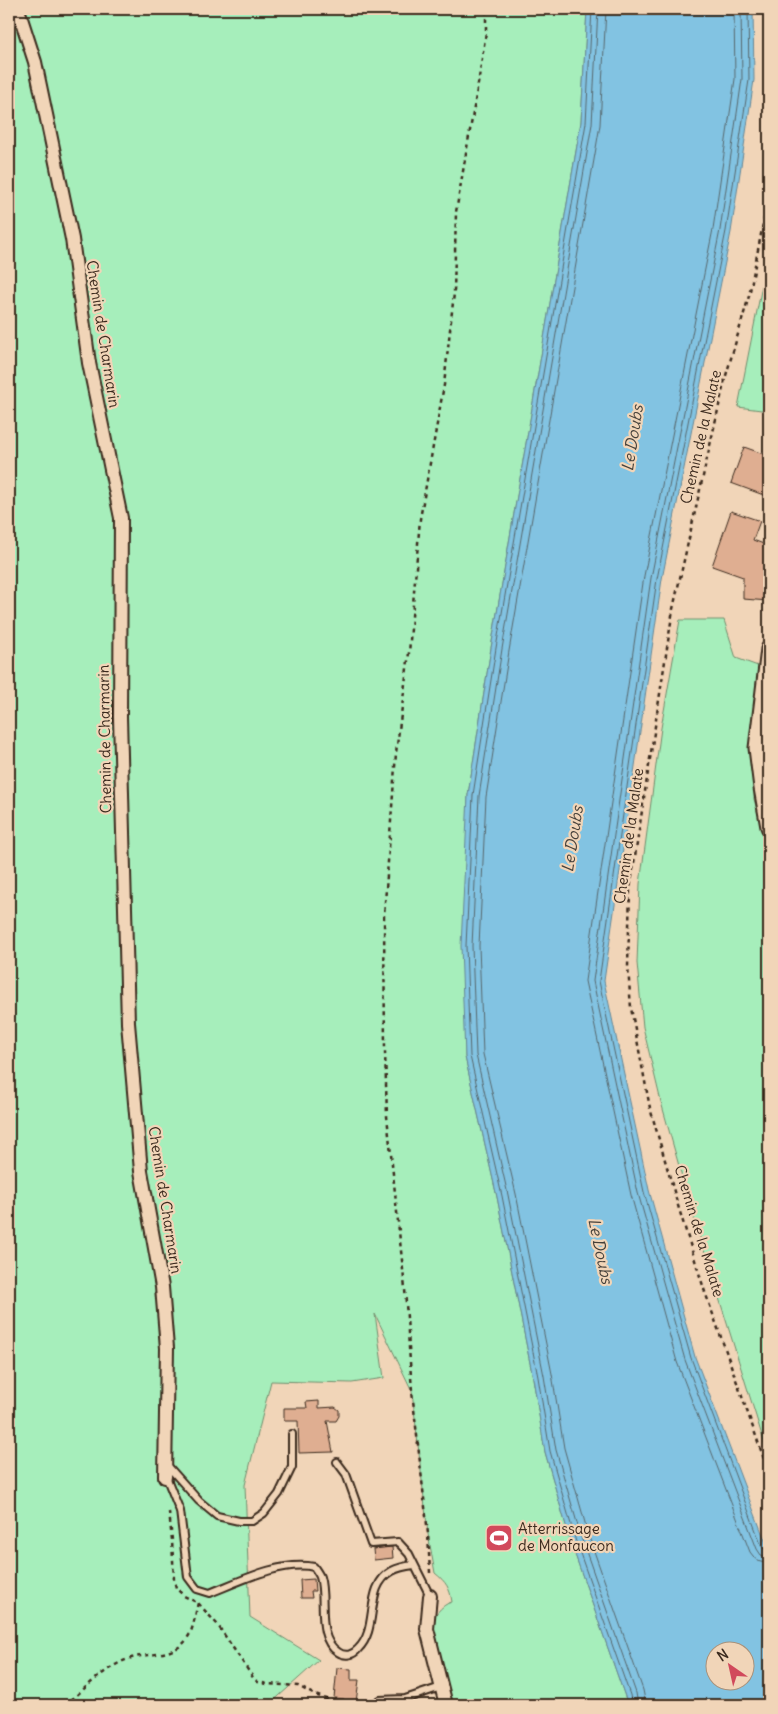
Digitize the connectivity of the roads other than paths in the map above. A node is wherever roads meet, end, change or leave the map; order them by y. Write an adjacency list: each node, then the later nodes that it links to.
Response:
1 (18, 9): 6 (street, Chemin de Charmarin)
2 (769, 649): 3 (street)
3 (769, 827)
4 (292, 1434): 6 (lane)
5 (337, 1462): 7 (lane)
6 (165, 1471): 7 (lane)
7 (414, 1565): 8 (lane)
8 (430, 1596): 9 (street)
9 (442, 1687): 10 (lane); 11 (street)
10 (379, 1700)
11 (446, 1705)

